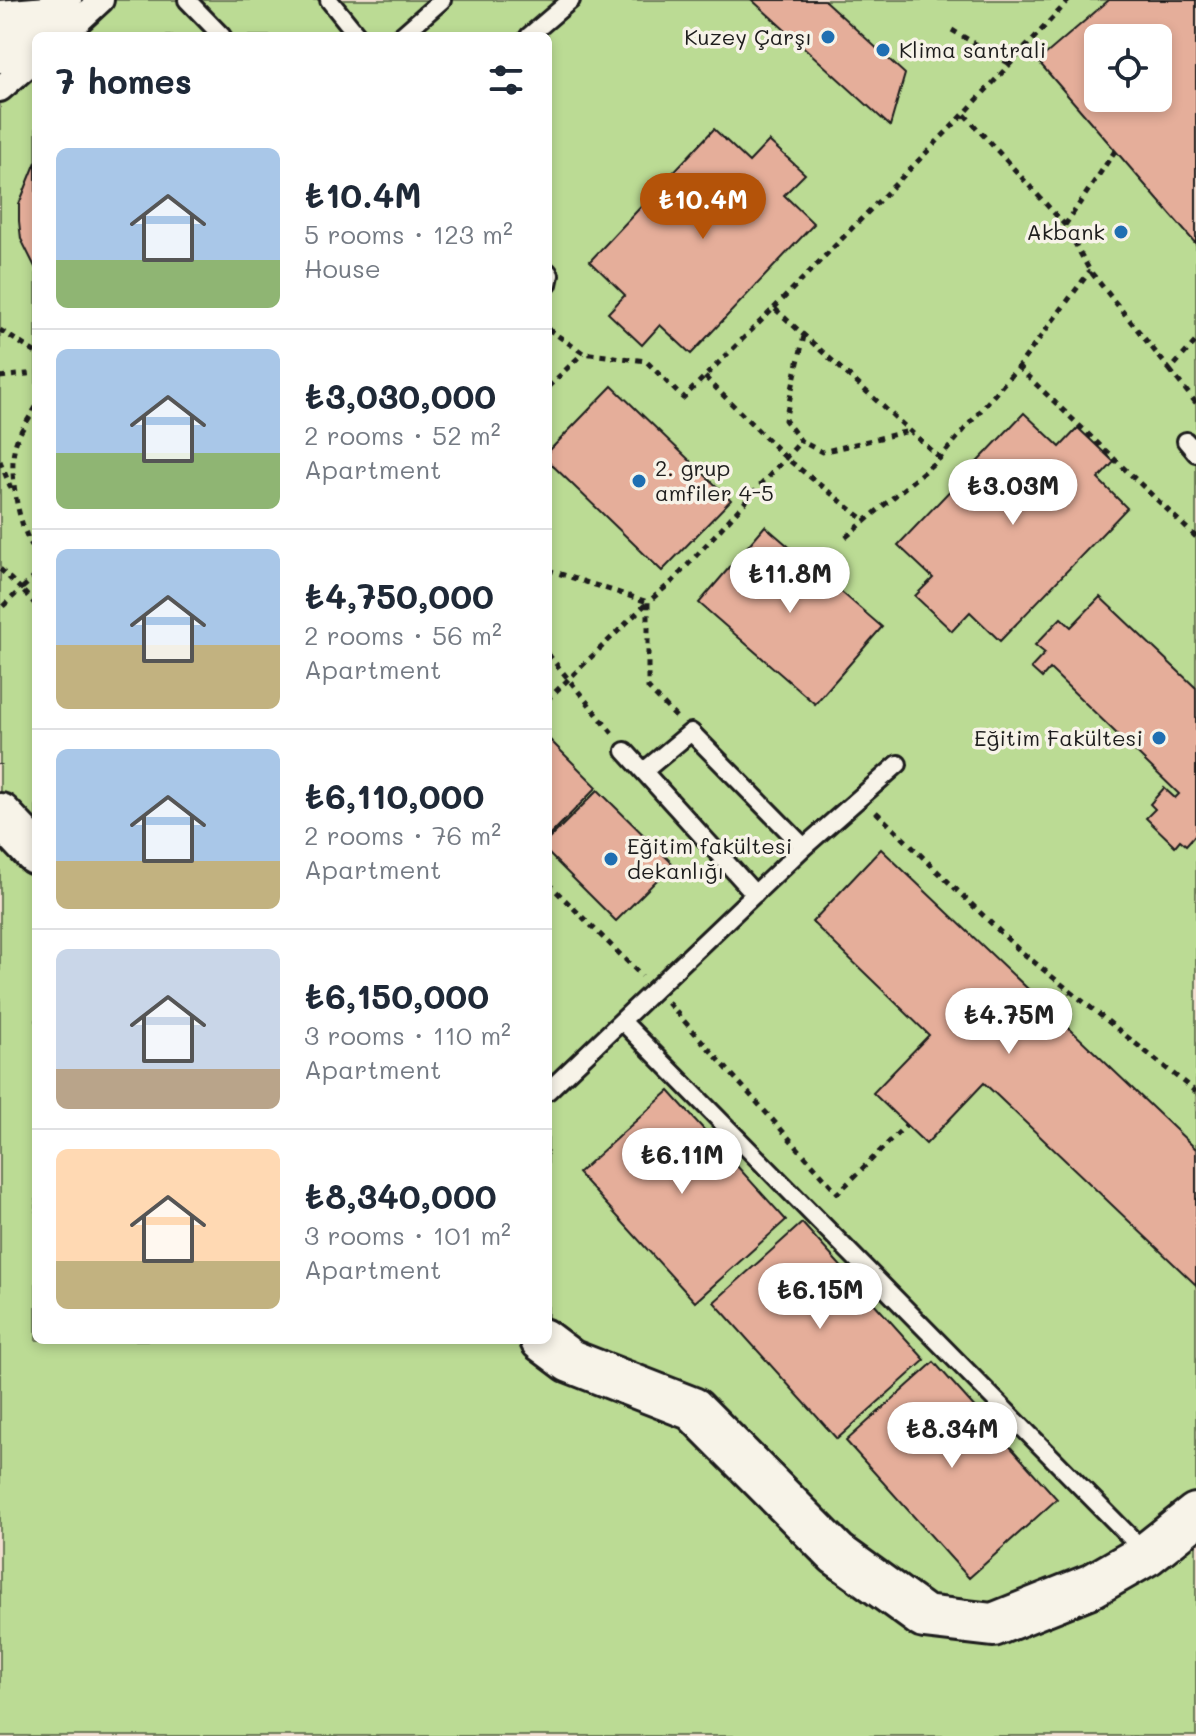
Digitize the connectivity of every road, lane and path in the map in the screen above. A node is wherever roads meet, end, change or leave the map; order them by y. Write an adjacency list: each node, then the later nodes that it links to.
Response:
1 (101, 0): 7 (street)
2 (187, 0): 11 (lane)
3 (329, 0): 12 (lane)
4 (442, 0): 13 (lane)
5 (571, 0): 14 (lane)
6 (1069, 0): 18 (path)
7 (58, 17): 8 (street); 10 (street)
8 (0, 18)
9 (952, 30): 18 (path)
10 (35, 32)
11 (218, 32)
12 (355, 32)
13 (406, 32)
14 (534, 32)
15 (32, 34): 16 (street)
16 (0, 55)
17 (32, 61): 19 (street)
18 (1010, 64): 20 (path)
19 (0, 89)
20 (964, 114): 22 (path); 24 (path)
21 (1115, 151): 22 (path)
22 (1065, 225): 23 (path)
23 (1090, 271): 31 (path); 32 (path)
24 (774, 308): 27 (path); 35 (path)
25 (0, 330): 29 (path)
26 (552, 332): 30 (path)
27 (804, 335): 39 (path); 40 (path)
28 (1196, 341): 32 (path)
29 (32, 350)
30 (583, 353): 35 (path); 36 (path)
31 (1018, 367): 42 (path); 47 (path)
32 (1170, 370): 37 (path)
33 (32, 373): 34 (path)
34 (0, 377)
35 (705, 377): 41 (path)
36 (552, 383)
37 (1196, 403)
38 (32, 414): 44 (path)
39 (910, 431): 40 (path); 42 (path)
40 (801, 441): 41 (path)
41 (786, 458): 45 (path); 54 (path)
42 (940, 458): 45 (path)
43 (0, 461): 44 (path)
44 (14, 495): 48 (path)
45 (866, 521): 46 (path)
46 (846, 537)
47 (1196, 537)
48 (32, 547)
49 (0, 569): 52 (path)
50 (552, 571): 54 (path)
51 (32, 579): 52 (path)
52 (21, 589): 53 (path); 55 (path)
53 (32, 601)
54 (648, 602): 57 (path); 59 (path)
55 (0, 609)
56 (552, 659): 57 (path)
57 (569, 678): 58 (path); 60 (path)
58 (552, 695)
59 (691, 732): 62 (lane); 65 (lane)
60 (625, 751): 62 (lane)
61 (898, 764): 63 (lane)
62 (644, 771): 68 (lane)
63 (861, 797): 65 (lane); 72 (path)
64 (0, 815): 66 (street)
65 (804, 847): 68 (lane)
66 (32, 849)
67 (552, 887): 69 (path)
68 (755, 894): 69 (lane)
69 (656, 990): 70 (lane); 73 (path)
70 (622, 1021): 71 (lane); 76 (lane)
71 (552, 1087)
72 (1196, 1092)
73 (906, 1125)
74 (547, 1344): 76 (street)
75 (1196, 1515): 76 (street)
76 (1147, 1554)

